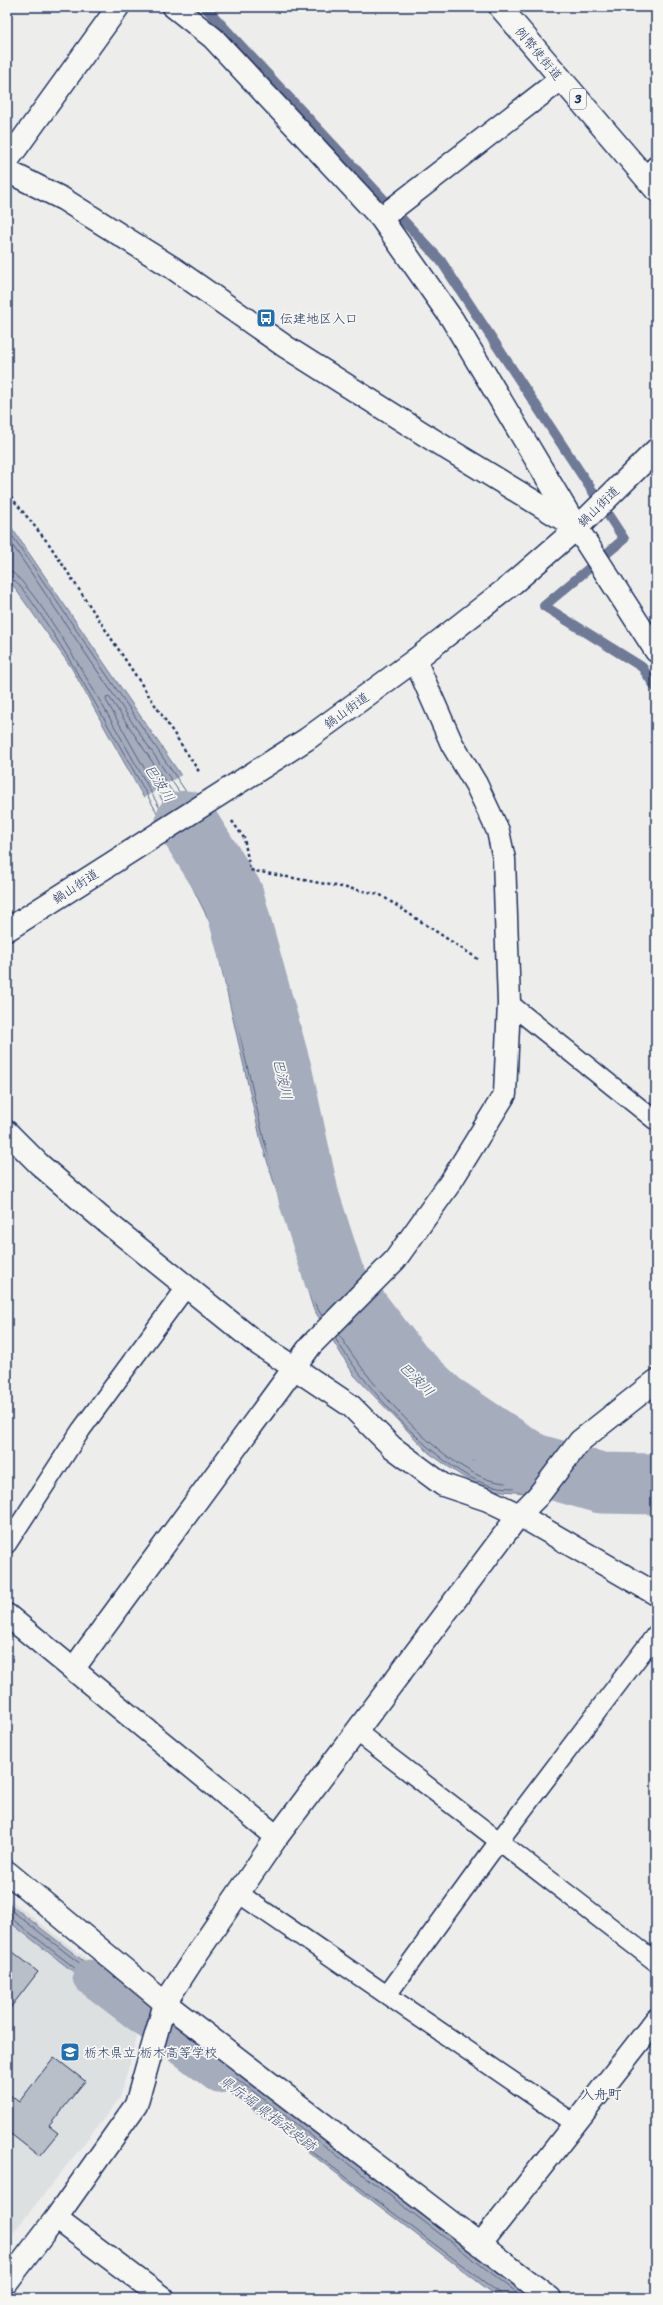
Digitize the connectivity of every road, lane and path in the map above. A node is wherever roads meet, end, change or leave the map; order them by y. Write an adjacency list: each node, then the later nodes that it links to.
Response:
1 (118, 7): 5 (street)
2 (174, 7): 8 (street)
3 (500, 7): 4 (street, 例幣使街道 / 3)
4 (560, 79): 7 (street, 例幣使街道 / 3); 8 (street)
5 (7, 161)
6 (7, 171): 10 (street)
7 (652, 178)
8 (381, 218): 10 (street)
9 (656, 450): 10 (street, 鍋山街道)
10 (577, 528): 11 (street); 12 (street, 鍋山街道)
11 (656, 651)
12 (415, 660): 13 (street, 鍋山街道); 14 (street)
13 (7, 930)
14 (509, 1003): 15 (lane); 18 (street)
15 (656, 1120)
16 (7, 1132): 17 (street)
17 (187, 1286): 18 (street); 21 (lane)
18 (295, 1369): 20 (street); 25 (street)
19 (656, 1381): 20 (street)
20 (519, 1515): 22 (street); 26 (street)
21 (7, 1544)
22 (656, 1594)
23 (7, 1615): 25 (street)
24 (656, 1634): 28 (lane)
25 (74, 1668): 27 (street)
26 (356, 1731): 27 (street); 28 (lane)
27 (277, 1837): 30 (street)
28 (499, 1841): 31 (lane); 32 (lane)
29 (7, 1872): 33 (street)
30 (238, 1893): 32 (lane); 33 (street)
31 (656, 1962)
32 (387, 1995): 35 (lane)
33 (165, 2003): 36 (street); 37 (street)
34 (656, 2020): 35 (street)
35 (575, 2124): 37 (street)
36 (56, 2218): 38 (street); 39 (street)
37 (480, 2245): 40 (street)
38 (7, 2282)
39 (163, 2298)
40 (550, 2298)

